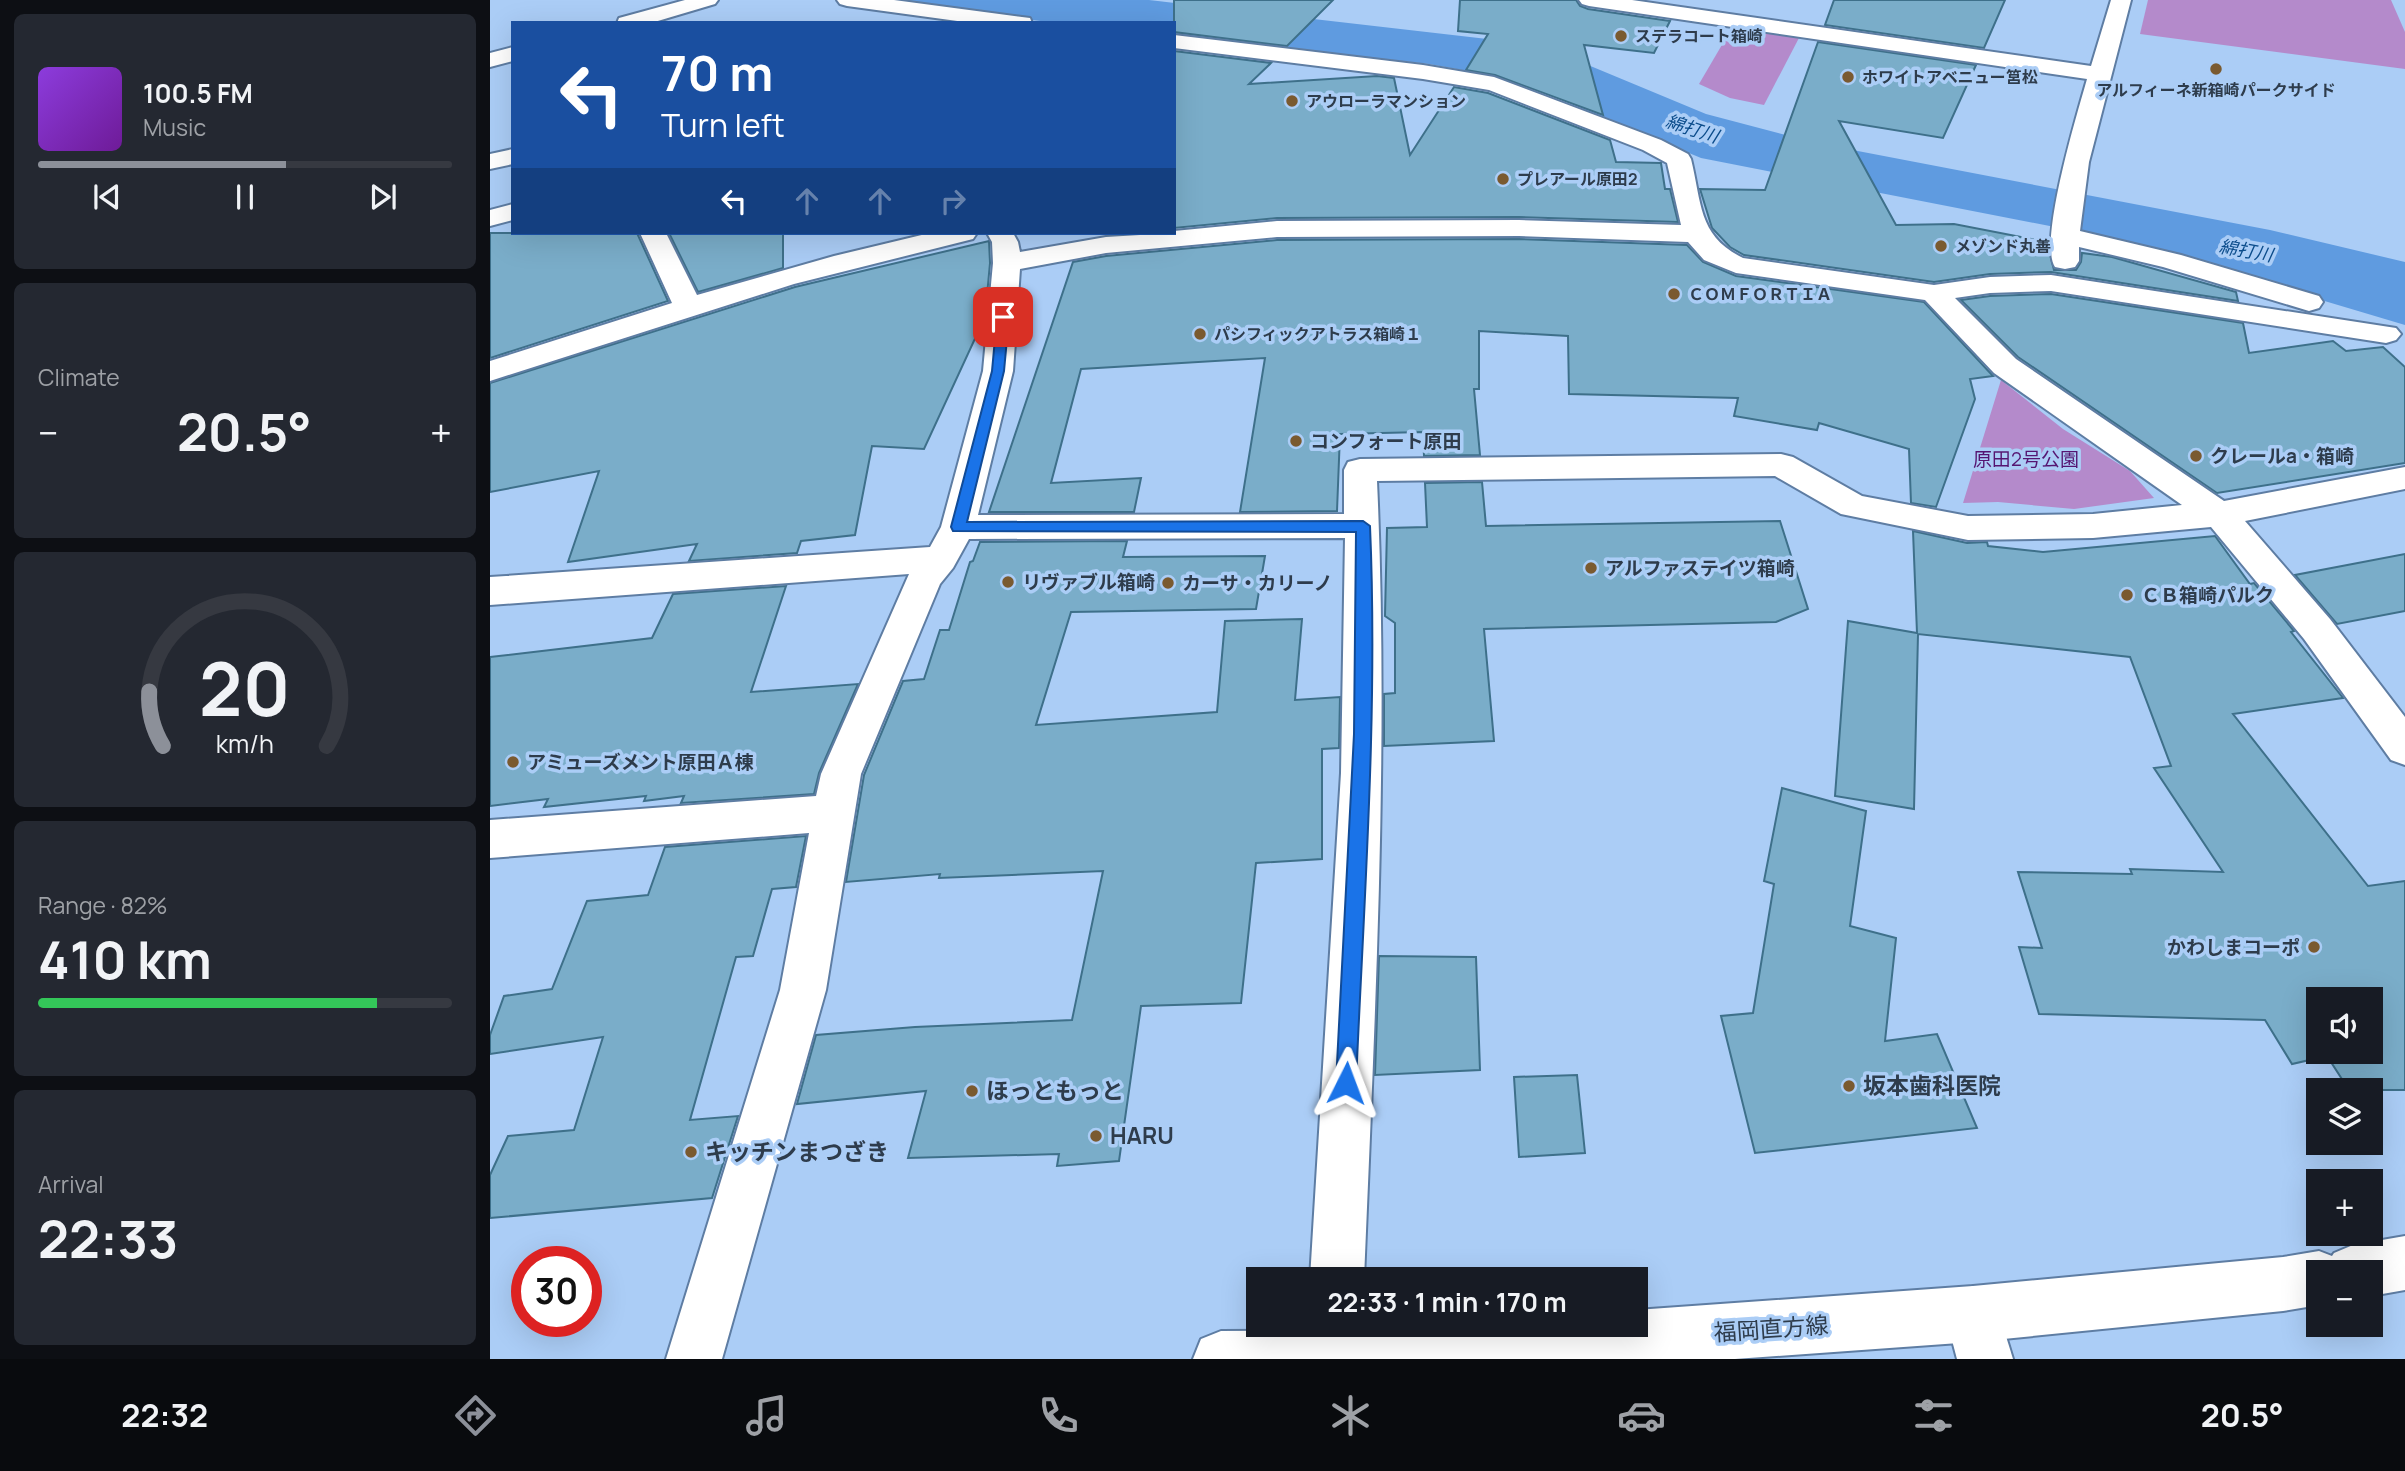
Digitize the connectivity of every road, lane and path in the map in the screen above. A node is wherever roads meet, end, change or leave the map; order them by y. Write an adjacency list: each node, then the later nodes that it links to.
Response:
1 (708, 0): 5 (street)
2 (847, 0): 6 (street)
3 (1589, 0): 10 (street)
4 (2121, 0): 10 (street)
5 (634, 21)
6 (1004, 21)
7 (1176, 41): 15 (street)
8 (511, 55): 9 (street)
9 (490, 60)
10 (2102, 74): 18 (street)
11 (511, 157): 12 (street)
12 (490, 162)
13 (511, 213): 14 (street)
14 (490, 218)
15 (1696, 234): 19 (street); 21 (street)
16 (654, 235): 22 (street)
17 (955, 235): 22 (street)
18 (2065, 236): 20 (street); 23 (street)
19 (1004, 248): 28 (street)
20 (2065, 285): 21 (street); 23 (street)
21 (1934, 293): 26 (street)
22 (688, 307): 24 (street)
23 (2395, 337)
24 (490, 372)
25 (2405, 478): 26 (street)
26 (2219, 514): 27 (street); 31 (street)
27 (1363, 526): 28 (street); 35 (street)
28 (958, 527): 29 (street)
29 (941, 559): 30 (street); 32 (street)
30 (490, 591)
31 (2405, 748)
32 (835, 813): 33 (street); 40 (street)
33 (490, 839)
34 (2405, 1263): 36 (street)
35 (1338, 1267)
36 (2383, 1267)
37 (2306, 1280): 38 (street, 福岡直方線)
38 (1979, 1337): 39 (street, 福岡直方線)
39 (1334, 1341): 41 (street, 福岡直方線)
40 (694, 1359)
41 (1221, 1359)

